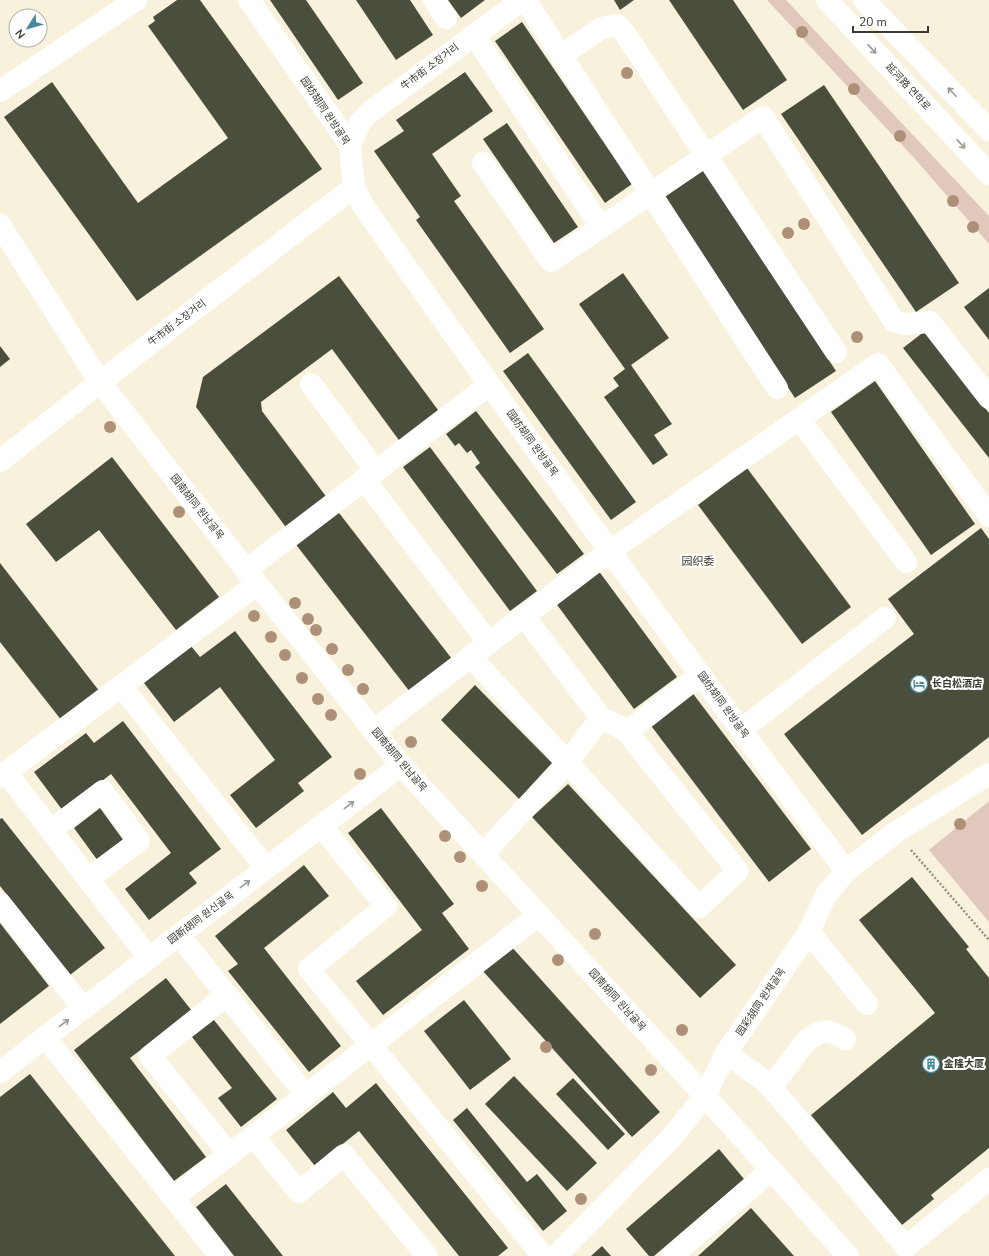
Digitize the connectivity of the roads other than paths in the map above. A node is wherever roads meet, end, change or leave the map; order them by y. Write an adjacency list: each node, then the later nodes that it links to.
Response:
1 (136, 0): 10 (street)
2 (249, 0): 12 (street, 园纺胡同 원방골목)
3 (434, 0): 7 (street)
4 (524, 0): 8 (street, 牛市街 소장거리); 9 (street)
5 (827, 0): 15 (street, 延河路 연하로, one-way to 15)
6 (864, 0): 11 (street, one-way to 6)
7 (446, 18)
8 (474, 34): 12 (street, 牛市街 소장거리); 19 (street)
9 (560, 55): 13 (street); 17 (street)
10 (0, 91)
11 (989, 130)
12 (350, 145): 16 (street, 园纺胡同 원방골목)
13 (706, 156): 17 (street); 20 (street); 25 (street)
14 (483, 163): 19 (street)
15 (989, 174)
16 (354, 187): 21 (street, 牛市街 소장거리); 23 (street, 园纺胡同 원방골목)
17 (651, 194): 19 (street); 24 (street)
18 (0, 225): 21 (street, 园南胡同 원남골목)
19 (601, 227)
20 (836, 352)
21 (100, 382): 27 (street, 牛市街 소장거리); 32 (street, 园南胡同 원남골목)
22 (311, 384): 28 (street)
23 (489, 385): 28 (street); 30 (street, 园纺胡同 원방골목)
24 (777, 388)
25 (989, 398)
26 (799, 419): 29 (street); 30 (street); 31 (street)
27 (0, 461)
28 (370, 475): 32 (street); 35 (street)
29 (989, 516)
30 (610, 551): 33 (street); 37 (street, 园纺胡同 원방골목)
31 (906, 562)
32 (251, 577): 38 (street); 40 (street, 园南胡同 원남골목)
33 (524, 616): 35 (street); 39 (street)
34 (885, 618): 41 (street)
35 (489, 643): 36 (street)
36 (471, 657): 40 (street); 43 (street)
37 (700, 674): 41 (street, 园纺胡同 원방골목); 42 (street)
38 (121, 686): 46 (street); 50 (street)
39 (601, 718): 42 (street); 43 (street)
40 (374, 730): 44 (street, 园南胡同 원남골목)
41 (741, 730): 51 (street, 园纺胡同 원방골목)
42 (627, 732): 43 (street)
43 (567, 763): 49 (street)
44 (401, 765): 47 (street, 园新胡同 원신골목, one-way to 44); 49 (street, 园南胡同 원남골목)
45 (989, 774): 51 (street, 园彩胡同 원채골목)
46 (3, 775): 48 (street)
47 (321, 826): 50 (street, 园新胡同 원신골목); 63 (street)
48 (51, 830): 52 (street); 52 (street)
49 (483, 854): 54 (street, 园南胡同 원남골목)
50 (266, 868): 56 (street, 园新胡同 원신골목, one-way to 50)
51 (846, 871): 55 (street, 园彩胡同 원채골목)
52 (88, 879): 57 (street)
53 (0, 903): 60 (street)
54 (539, 915): 63 (street); 68 (street, 园南胡同 원남골목)
55 (809, 932): 59 (street); 64 (street, 园彩胡同 원채골목)
56 (179, 935): 57 (street, 园新胡同 원신골목); 58 (street)
57 (149, 958): 60 (street, 园新胡同 원신골목)
58 (227, 995): 67 (street); 70 (street)
59 (867, 1004)
60 (83, 1008): 61 (street, 园新胡同 원신골목, one-way to 60)
61 (45, 1037): 65 (street, 园新胡同 원신골목); 73 (street)
62 (845, 1039): 66 (street)
63 (371, 1044): 67 (street); 76 (street)
64 (726, 1053): 66 (street); 68 (street, 园彩胡同 원채골목)
65 (0, 1072)
66 (771, 1087): 72 (street)
67 (306, 1095): 69 (street)
68 (705, 1096): 71 (street, 园南胡同 원남골목); 77 (street, 园彩胡同 원채골목)
69 (253, 1136): 70 (street); 75 (street)
70 (229, 1154): 73 (street)
71 (771, 1170): 78 (street); 79 (street, 园南胡同 원남골목)
72 (989, 1179)
73 (172, 1198): 74 (street)
74 (220, 1256)
75 (428, 1256)
76 (543, 1256)
77 (556, 1256)
78 (672, 1256)
79 (848, 1256)

